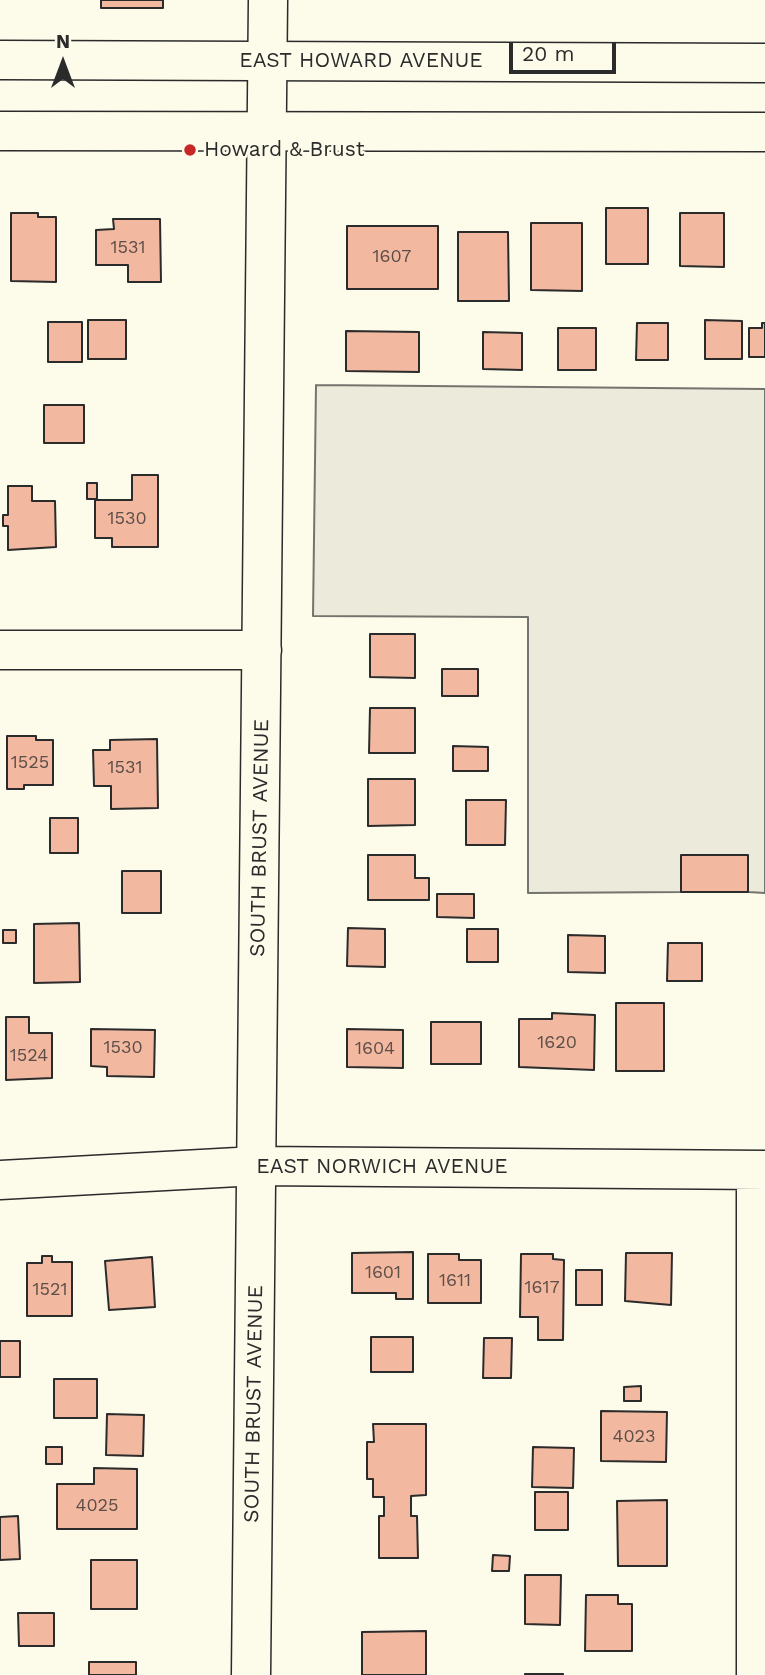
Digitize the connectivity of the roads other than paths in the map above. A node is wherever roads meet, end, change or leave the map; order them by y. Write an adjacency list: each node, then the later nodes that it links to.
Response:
1 (268, 0): 3 (street, SOUTH BRUST AVENUE)
2 (0, 60): 3 (street, EAST HOWARD AVENUE)
3 (267, 61): 4 (street, EAST HOWARD AVENUE); 6 (street, SOUTH BRUST AVENUE)
4 (765, 63)
5 (0, 131): 6 (street)
6 (265, 131): 7 (street); 9 (street, SOUTH BRUST AVENUE)
7 (765, 132)
8 (0, 650): 9 (street)
9 (262, 650): 10 (street, SOUTH BRUST AVENUE)
10 (256, 1166): 11 (street, EAST NORWICH AVENUE); 12 (street, EAST NORWICH AVENUE); 13 (street, SOUTH BRUST AVENUE)
11 (761, 1170): 14 (street)
12 (0, 1180)
13 (250, 1675)
14 (755, 1675)

